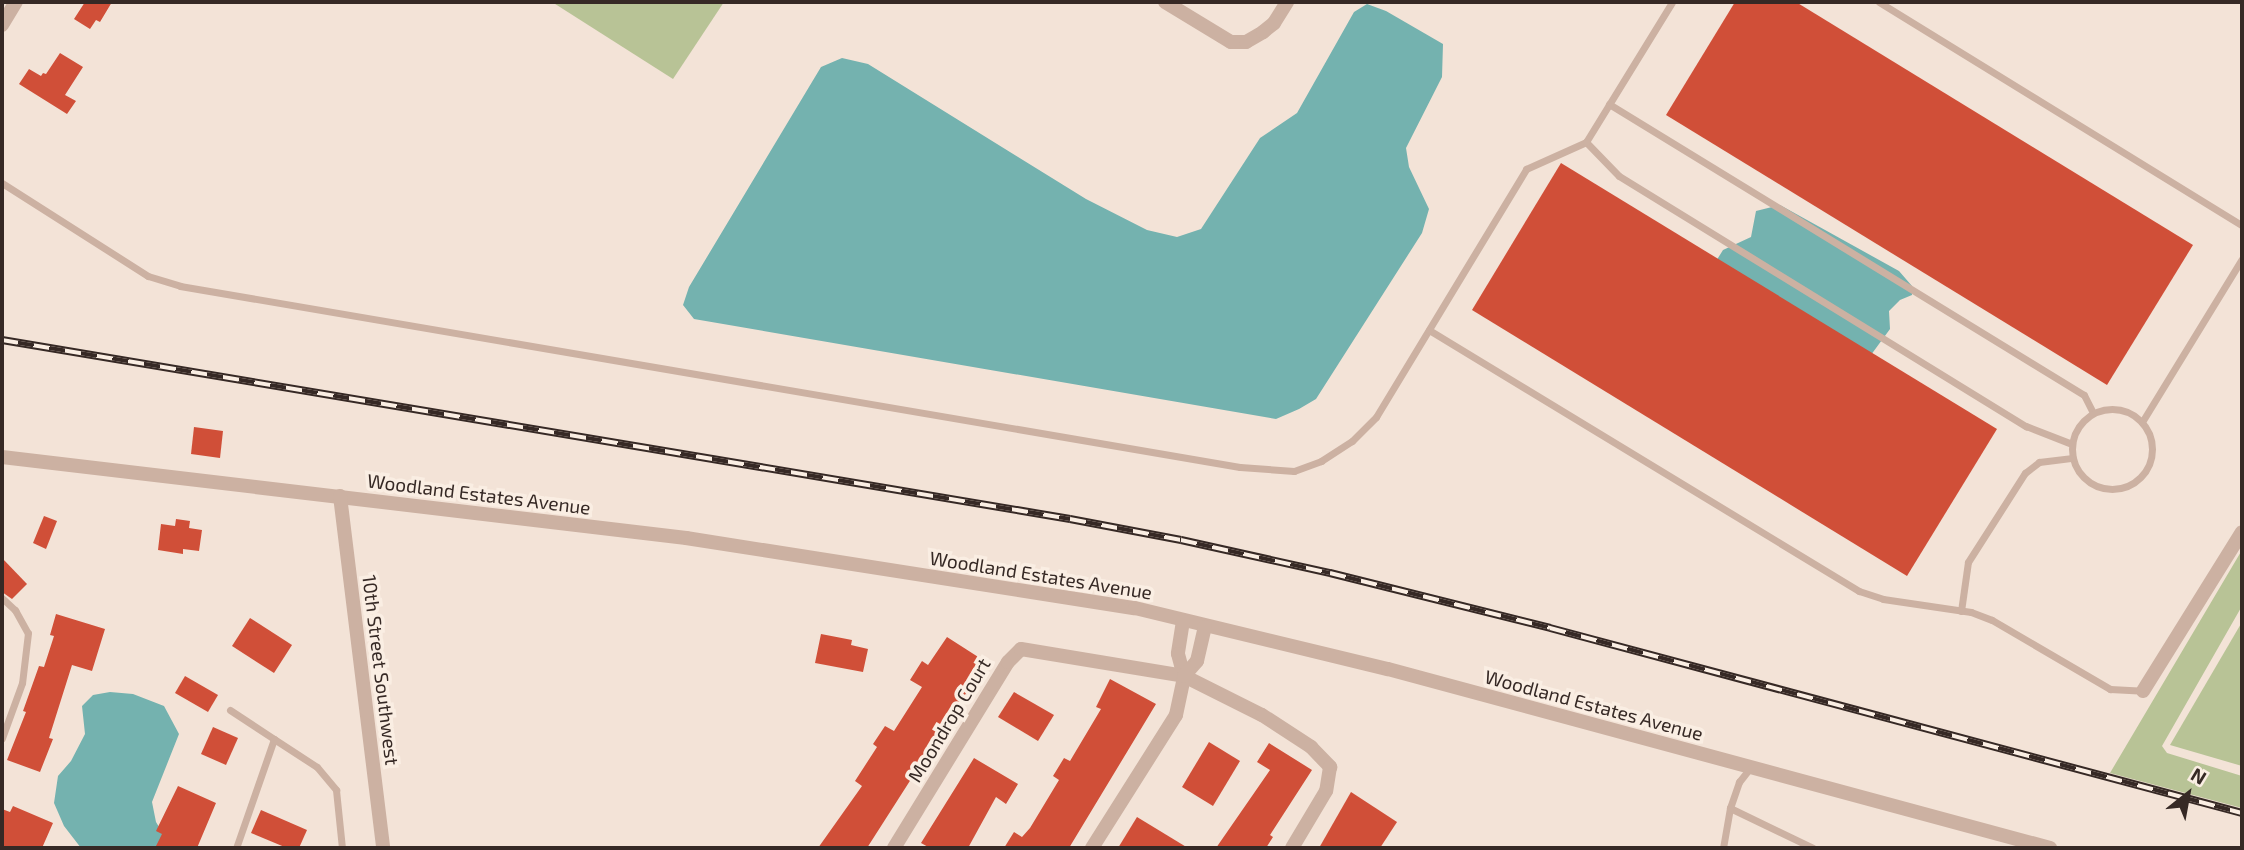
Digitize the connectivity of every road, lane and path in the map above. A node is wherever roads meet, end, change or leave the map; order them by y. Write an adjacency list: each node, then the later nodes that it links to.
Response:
1 (16, 2): 6 (street)
2 (1165, 2): 3 (street)
3 (1287, 2)
4 (1672, 2): 7 (lane)
5 (1880, 2): 10 (lane)
6 (2, 25)
7 (1609, 104): 8 (lane); 13 (lane)
8 (1586, 142): 12 (lane); 15 (lane)
9 (2, 183): 12 (lane)
10 (2242, 225)
11 (2242, 259): 14 (lane)
12 (1429, 330): 21 (lane)
13 (2093, 413): 14 (lane); 15 (lane)
14 (2142, 422): 17 (lane)
15 (2072, 444): 17 (lane)
16 (2, 457): 18 (street, Woodland Estates Avenue)
17 (2073, 458): 21 (lane)
18 (340, 496): 22 (street, Woodland Estates Avenue); 33 (street, 10th Street Southwest)
19 (2242, 532): 25 (street)
20 (2, 598): 27 (lane)
21 (1961, 611): 25 (lane)
22 (1183, 621): 23 (street, Woodland Estates Avenue); 24 (street)
23 (1205, 626): 24 (street); 29 (street, Woodland Estates Avenue)
24 (1184, 676): 34 (street, Moondrop Court); 35 (street); 36 (street, Moondrop Court)
25 (2143, 691)
26 (230, 710): 28 (lane)
27 (2, 738)
28 (274, 739): 31 (lane); 32 (lane)
29 (1750, 767): 30 (lane); 39 (street, Woodland Estates Avenue)
30 (1730, 808): 37 (lane); 38 (lane)
31 (236, 848)
32 (342, 848)
33 (383, 848)
34 (894, 848)
35 (1092, 848)
36 (1292, 848)
37 (1724, 848)
38 (1813, 848)
39 (2050, 848)

